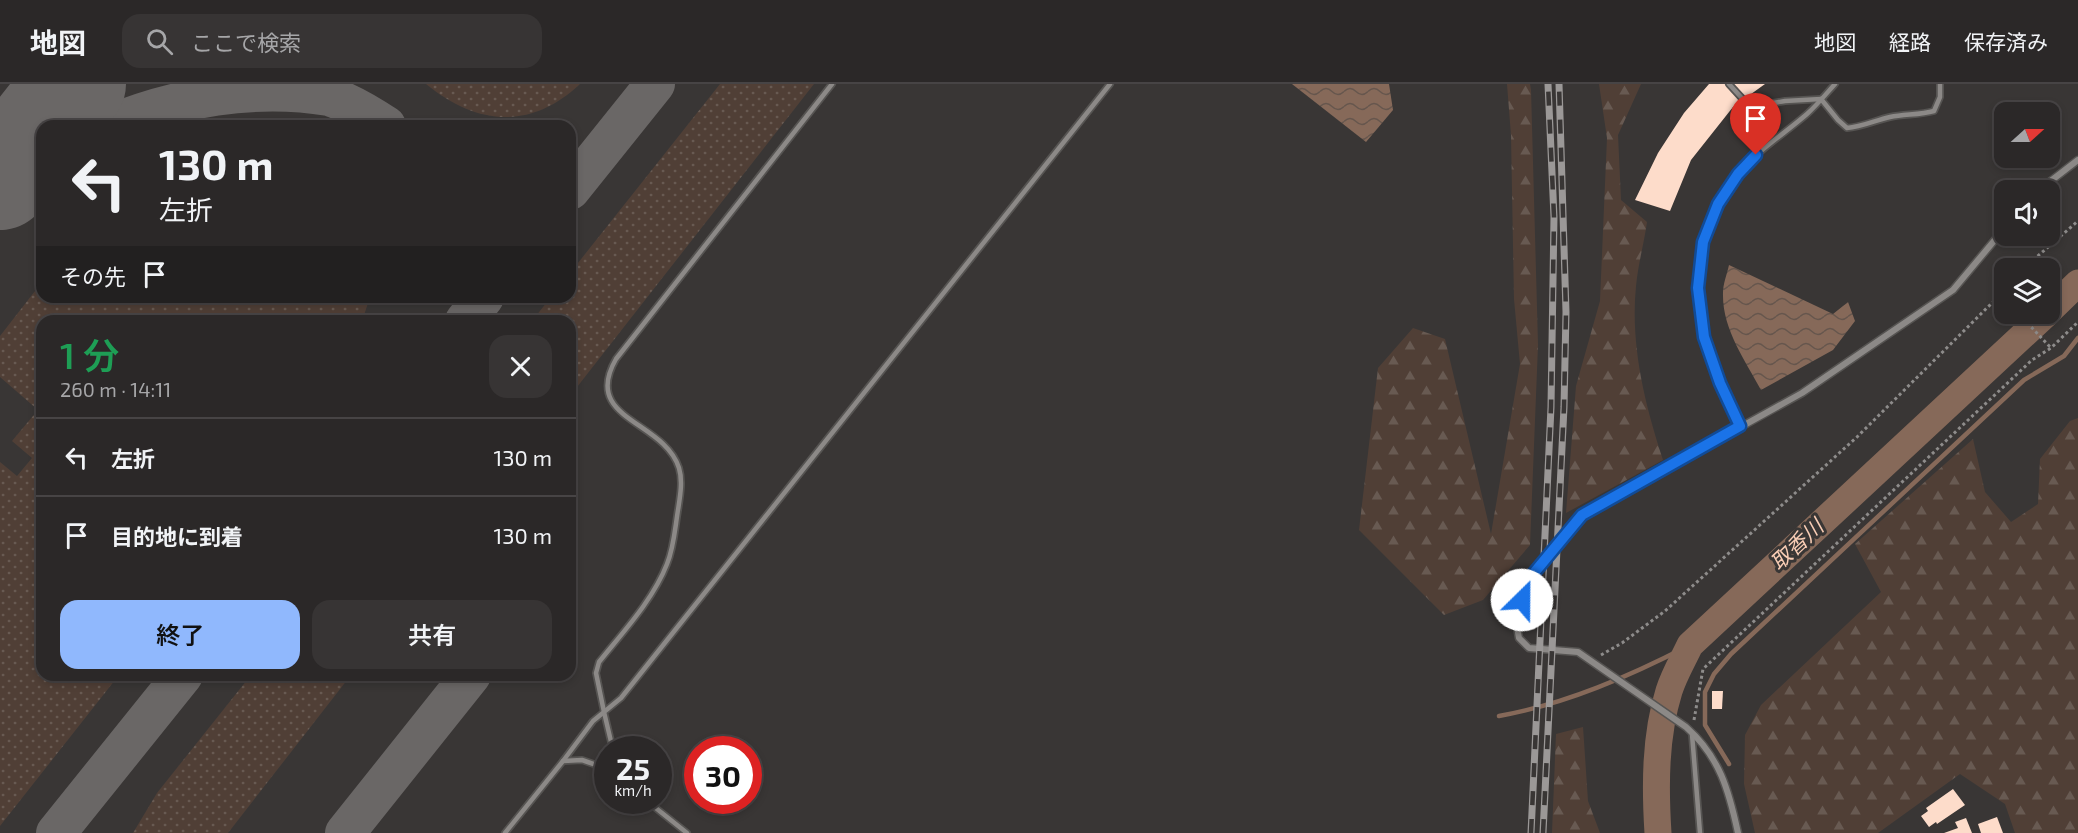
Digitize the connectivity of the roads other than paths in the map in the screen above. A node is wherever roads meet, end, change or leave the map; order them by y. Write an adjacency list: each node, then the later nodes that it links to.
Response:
1 (832, 84): 11 (lane)
2 (1110, 84): 11 (lane)
3 (1729, 84): 6 (lane)
4 (1835, 84): 6 (lane)
5 (1940, 84): 6 (lane)
6 (1821, 99): 10 (lane)
7 (2078, 160): 8 (street)
8 (2052, 180)
9 (1994, 241): 10 (street)
10 (1740, 426): 12 (street)
11 (604, 712): 13 (lane); 14 (lane)
12 (1689, 730): 19 (lane); 20 (street)
13 (610, 736)
14 (563, 760): 15 (lane); 17 (lane)
15 (594, 764)
16 (663, 814): 18 (lane)
17 (505, 833)
18 (687, 833)
19 (1700, 833)
20 (1738, 833)

